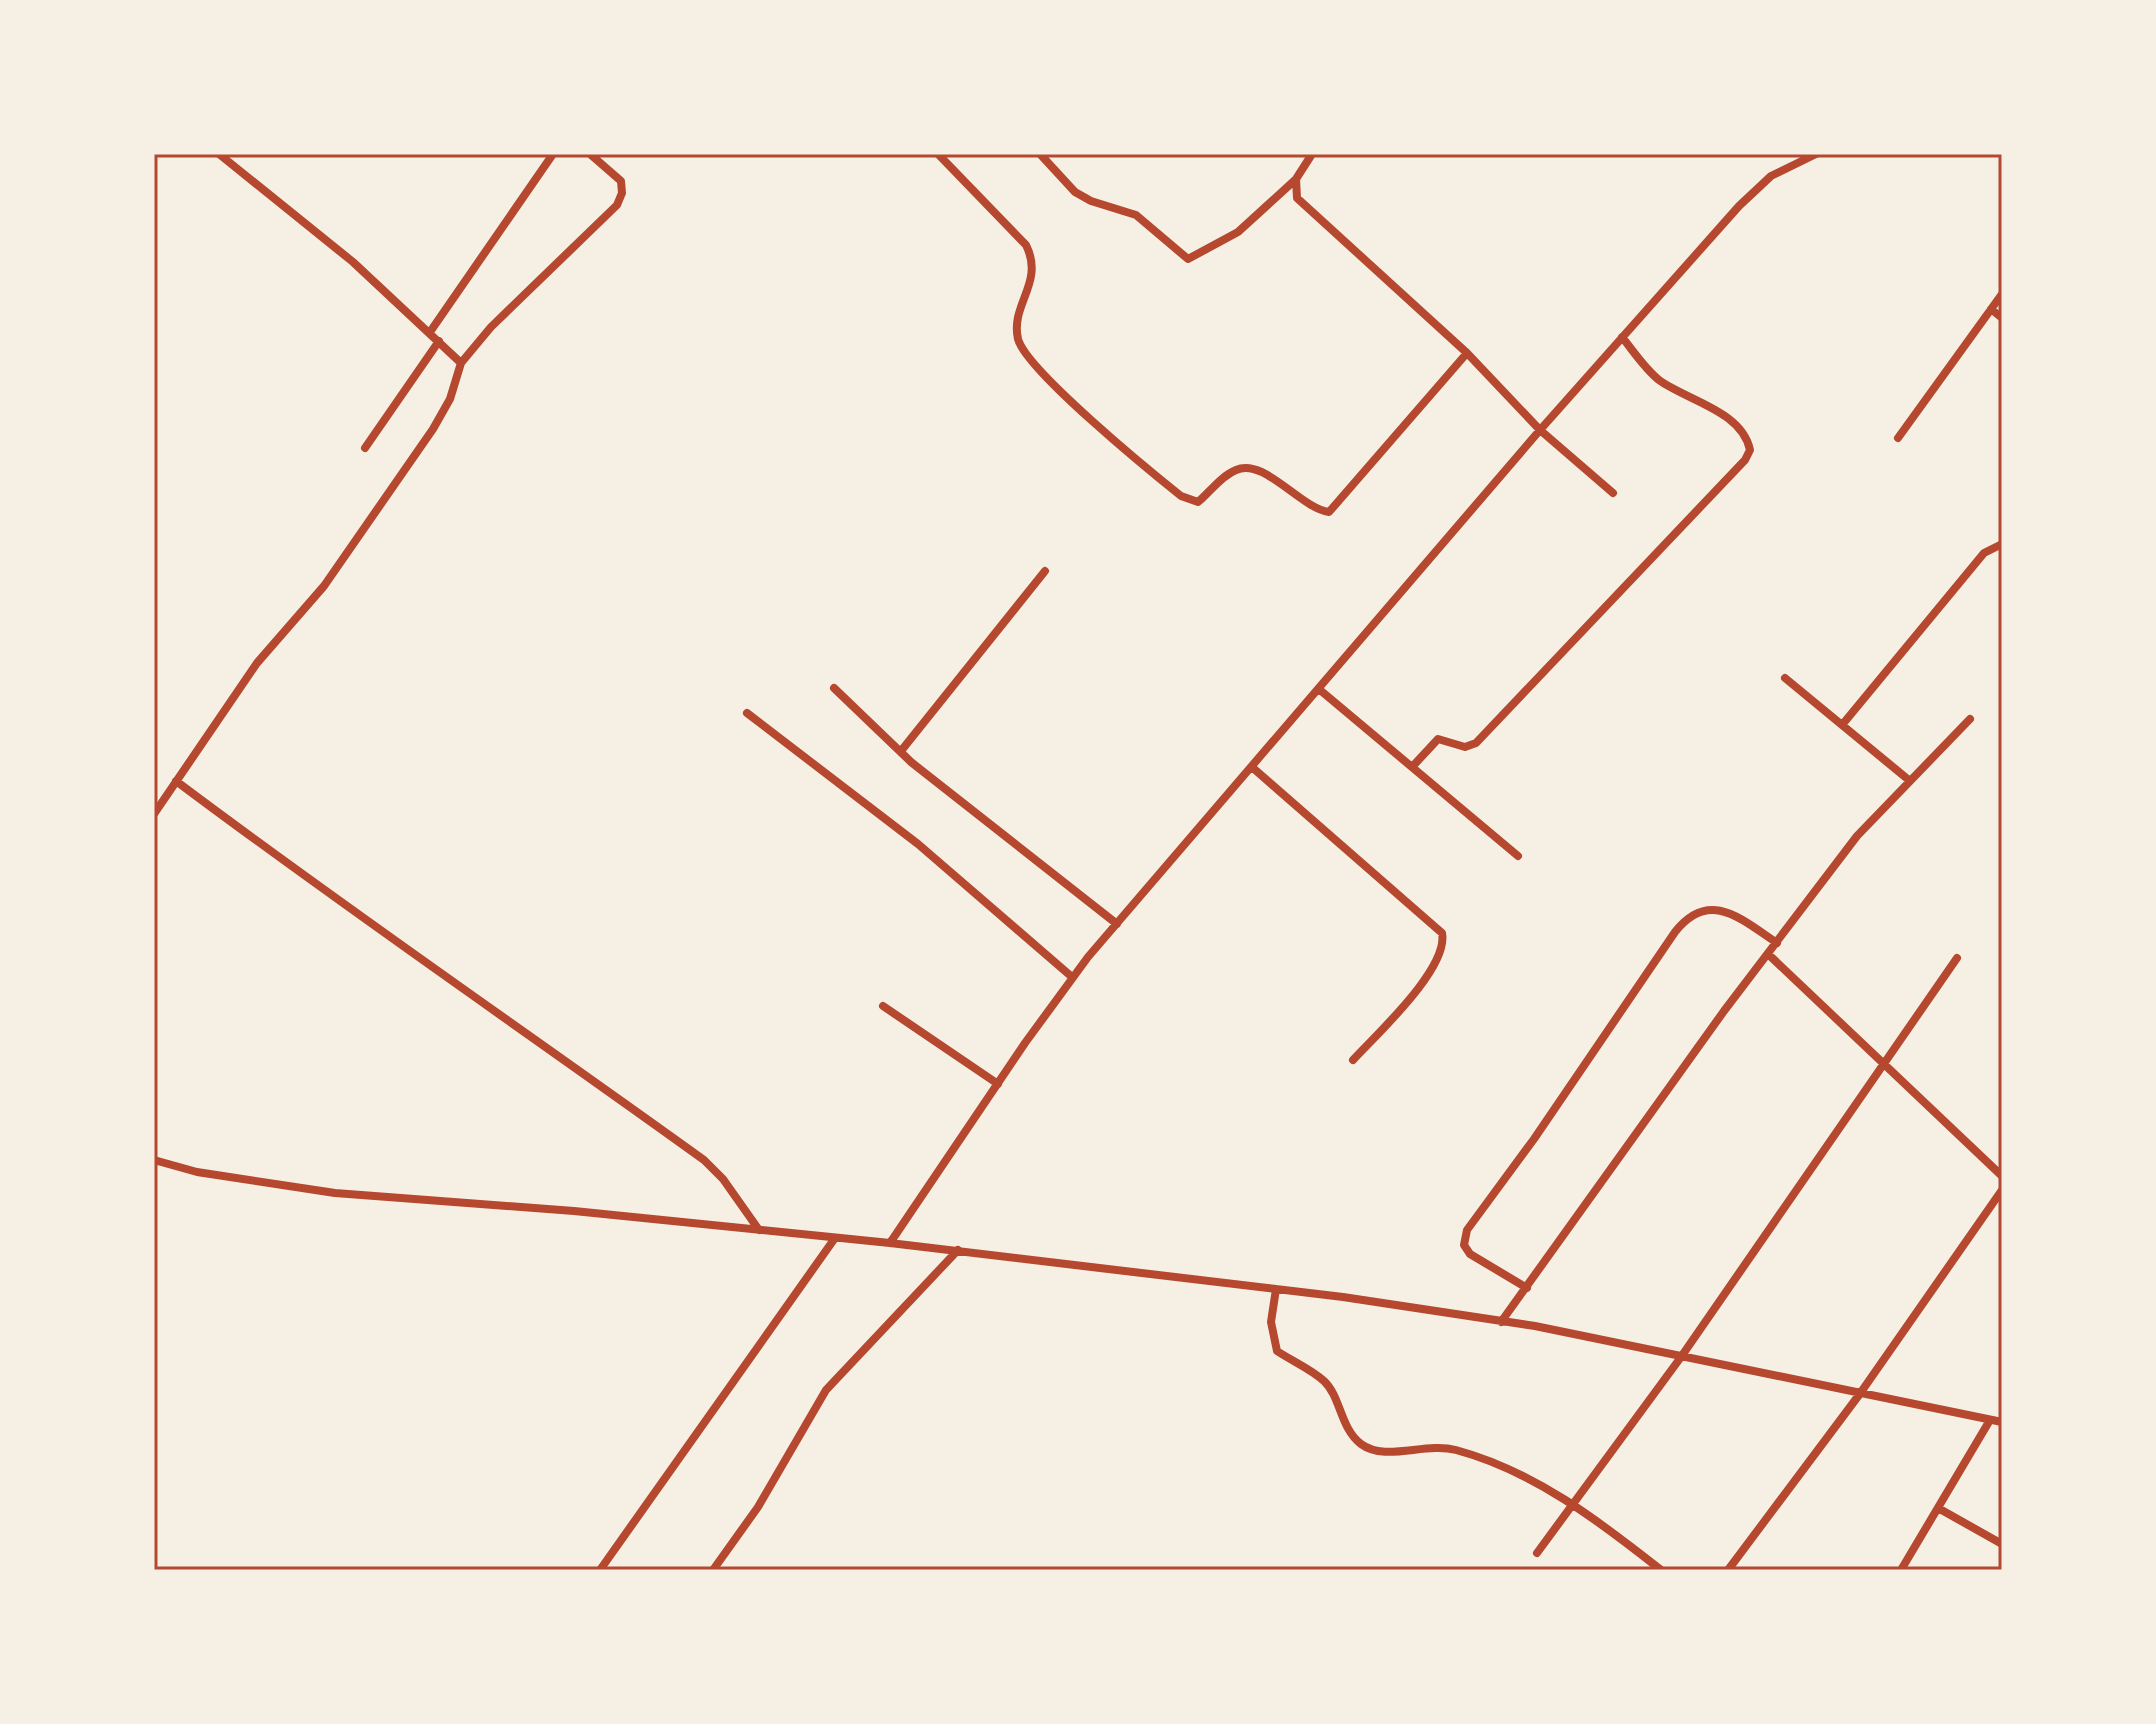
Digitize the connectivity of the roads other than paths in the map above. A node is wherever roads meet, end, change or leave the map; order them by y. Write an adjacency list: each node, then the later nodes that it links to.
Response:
1 (219, 154): 12 (street)
2 (553, 154): 12 (street)
3 (590, 154): 16 (street)
4 (938, 154): 15 (street)
5 (1040, 154): 8 (street)
6 (1312, 154): 8 (street)
7 (1816, 154): 13 (street)
8 (1296, 179): 15 (street)
9 (2002, 294): 10 (street)
10 (1991, 309): 11 (street); 18 (street)
11 (2002, 318)
12 (430, 332): 14 (street)
13 (1622, 337): 17 (street); 30 (street)
14 (439, 341): 16 (street); 19 (street)
15 (1467, 353): 17 (street)
16 (461, 363): 32 (street)
17 (1540, 430): 20 (street); 25 (street)
18 (1898, 438)
19 (365, 448)
20 (1613, 493)
21 (2002, 544): 28 (street)
22 (1045, 571): 29 (street)
23 (1785, 678): 28 (street)
24 (834, 688): 29 (street)
25 (1320, 690): 30 (street); 31 (street)
26 (747, 713): 40 (street)
27 (1970, 719): 33 (street)
28 (1842, 725): 33 (street)
29 (901, 751): 36 (street)
30 (1412, 767): 35 (street)
31 (1253, 768): 36 (street); 42 (street)
32 (176, 781): 34 (street); 48 (street)
33 (1910, 781): 37 (street)
34 (154, 814)
35 (1518, 856)
36 (1117, 924): 40 (street)
37 (1777, 943): 38 (street); 52 (street)
38 (1768, 954): 43 (street); 52 (street)
39 (1957, 958): 43 (street)
40 (1072, 977): 44 (street)
41 (883, 1006): 44 (street)
42 (1353, 1060)
43 (1883, 1065): 46 (street); 55 (street)
44 (998, 1084): 50 (street)
45 (154, 1160): 48 (street)
46 (2002, 1176)
47 (2002, 1190): 56 (street)
48 (759, 1230): 49 (street)
49 (835, 1238): 50 (street); 63 (street)
50 (890, 1243): 51 (street)
51 (958, 1250): 53 (street); 64 (street)
52 (1527, 1288): 54 (street)
53 (1276, 1289): 54 (street); 59 (street)
54 (1501, 1322): 55 (street)
55 (1681, 1357): 56 (street); 59 (street)
56 (1859, 1395): 57 (street); 66 (street)
57 (1990, 1420): 58 (street); 60 (street)
58 (2002, 1422)
59 (1571, 1503): 62 (street); 65 (street)
60 (1938, 1508): 61 (street); 67 (street)
61 (2002, 1544)
62 (1537, 1553)
63 (600, 1570)
64 (713, 1570)
65 (1661, 1570)
66 (1728, 1570)
67 (1901, 1570)

